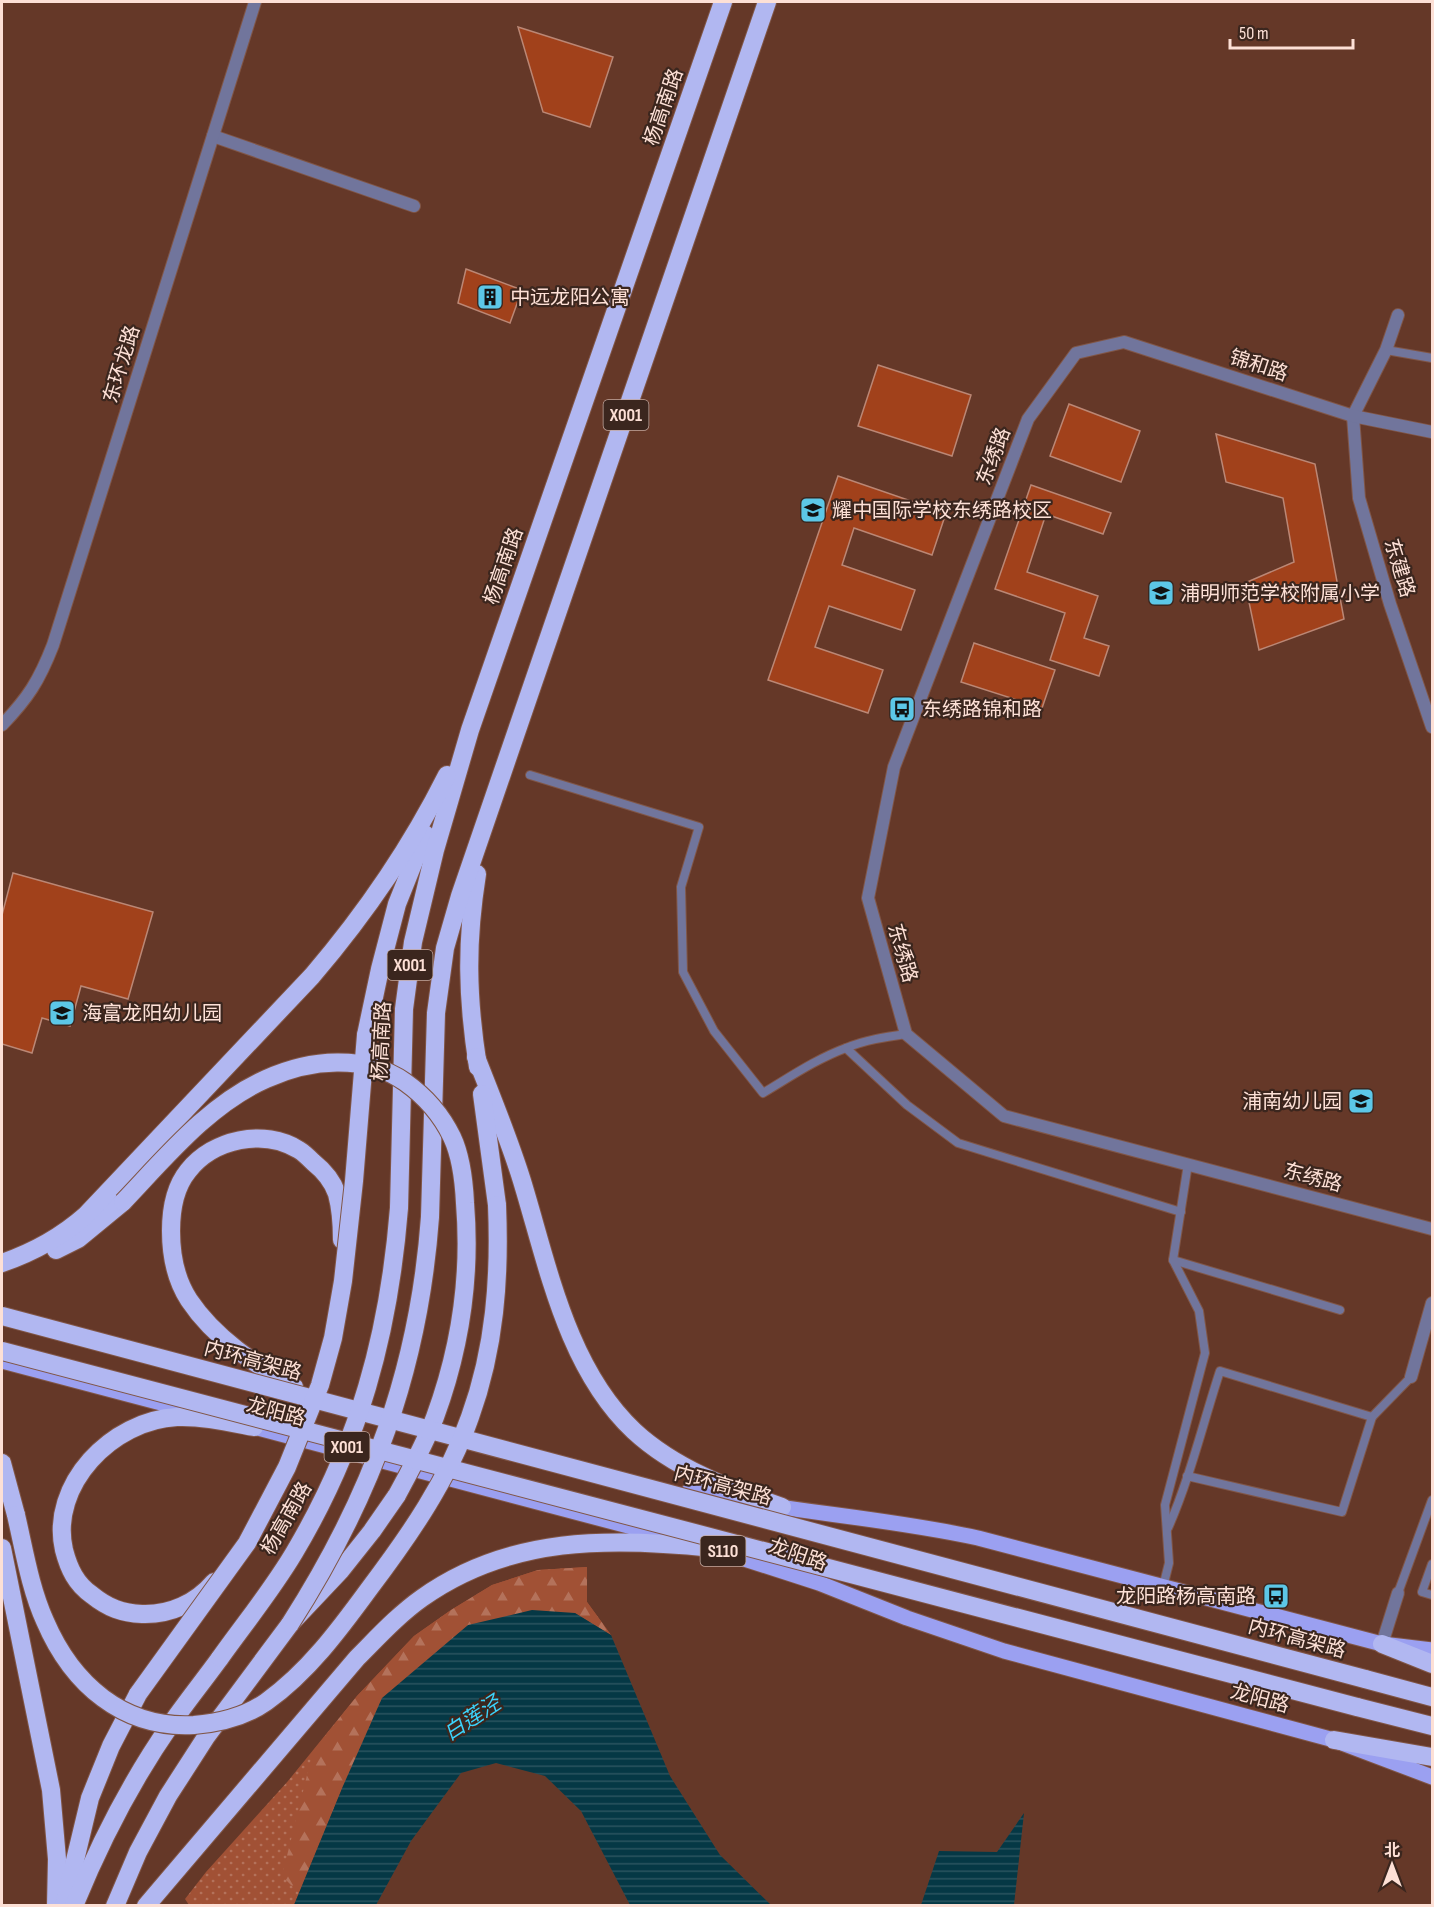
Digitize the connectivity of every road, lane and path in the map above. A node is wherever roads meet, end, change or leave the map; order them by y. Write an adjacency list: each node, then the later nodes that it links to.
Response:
1 (255, 2): 4 (street, 东环龙路)
2 (723, 2): 14 (highway, 杨高南路 / X001)
3 (767, 2): 16 (highway, X001)
4 (213, 136): 5 (street); 12 (street, 东环龙路)
5 (414, 206)
6 (1398, 315): 7 (street)
7 (1386, 350): 9 (lane); 10 (street)
8 (1076, 353): 10 (street, 锦和路); 17 (street, 东绣路)
9 (1432, 358)
10 (1353, 416): 11 (street, 锦和路); 13 (street, 东建路)
11 (1432, 432)
12 (2, 725)
13 (1432, 726)
14 (470, 730): 21 (highway); 26 (highway, bridge); 60 (highway, 杨高南路 / X001, bridge)
15 (530, 775): 18 (lane)
16 (485, 828): 19 (highway); 49 (highway, X001, bridge)
17 (906, 1034): 18 (lane); 20 (street, 东绣路)
18 (846, 1048): 22 (lane)
19 (476, 1057): 37 (highway, bridge); 40 (highway)
20 (1188, 1164): 22 (lane); 23 (street, 东绣路)
21 (117, 1196): 25 (highway); 49 (highway, bridge)
22 (1181, 1212): 24 (lane)
23 (1432, 1229)
24 (1173, 1260): 29 (lane); 41 (lane)
25 (2, 1263)
26 (343, 1281): 34 (highway, bridge); 42 (highway, bridge)
27 (1432, 1303): 33 (street)
28 (2, 1309): 34 (main road, 龙阳路)
29 (1340, 1310)
30 (2, 1316): 53 (highway, 内环高架路, bridge)
31 (2, 1350): 54 (highway, bridge)
32 (2, 1361): 36 (main road, 龙阳路 / S110)
33 (1411, 1377): 35 (lane)
34 (294, 1387): 40 (main road, 龙阳路)
35 (1372, 1417): 38 (lane); 38 (lane)
36 (254, 1427): 42 (highway, bridge); 44 (main road, 龙阳路 / S110)
37 (2, 1463)
38 (1187, 1476): 41 (lane)
39 (1432, 1500): 47 (lane)
40 (782, 1507): 46 (main road, 龙阳路)
41 (1168, 1528): 46 (lane)
42 (248, 1543): 59 (highway, bridge)
43 (2, 1548): 58 (highway)
44 (713, 1548): 55 (main road, 龙阳路 / S110); 62 (highway)
45 (1432, 1564): 48 (lane)
46 (1163, 1587): 50 (main road, 龙阳路)
47 (1398, 1593): 50 (street)
48 (1432, 1595)
49 (290, 1624): 61 (highway, X001)
50 (1382, 1644): 51 (main road, 龙阳路); 52 (highway)
51 (1432, 1650)
52 (1432, 1664)
53 (1432, 1696)
54 (1432, 1726)
55 (1334, 1740): 56 (highway); 57 (main road, 龙阳路 / S110)
56 (1432, 1757)
57 (1432, 1777)
58 (56, 1905)
59 (64, 1905)
60 (74, 1905)
61 (115, 1905)
62 (146, 1905)

